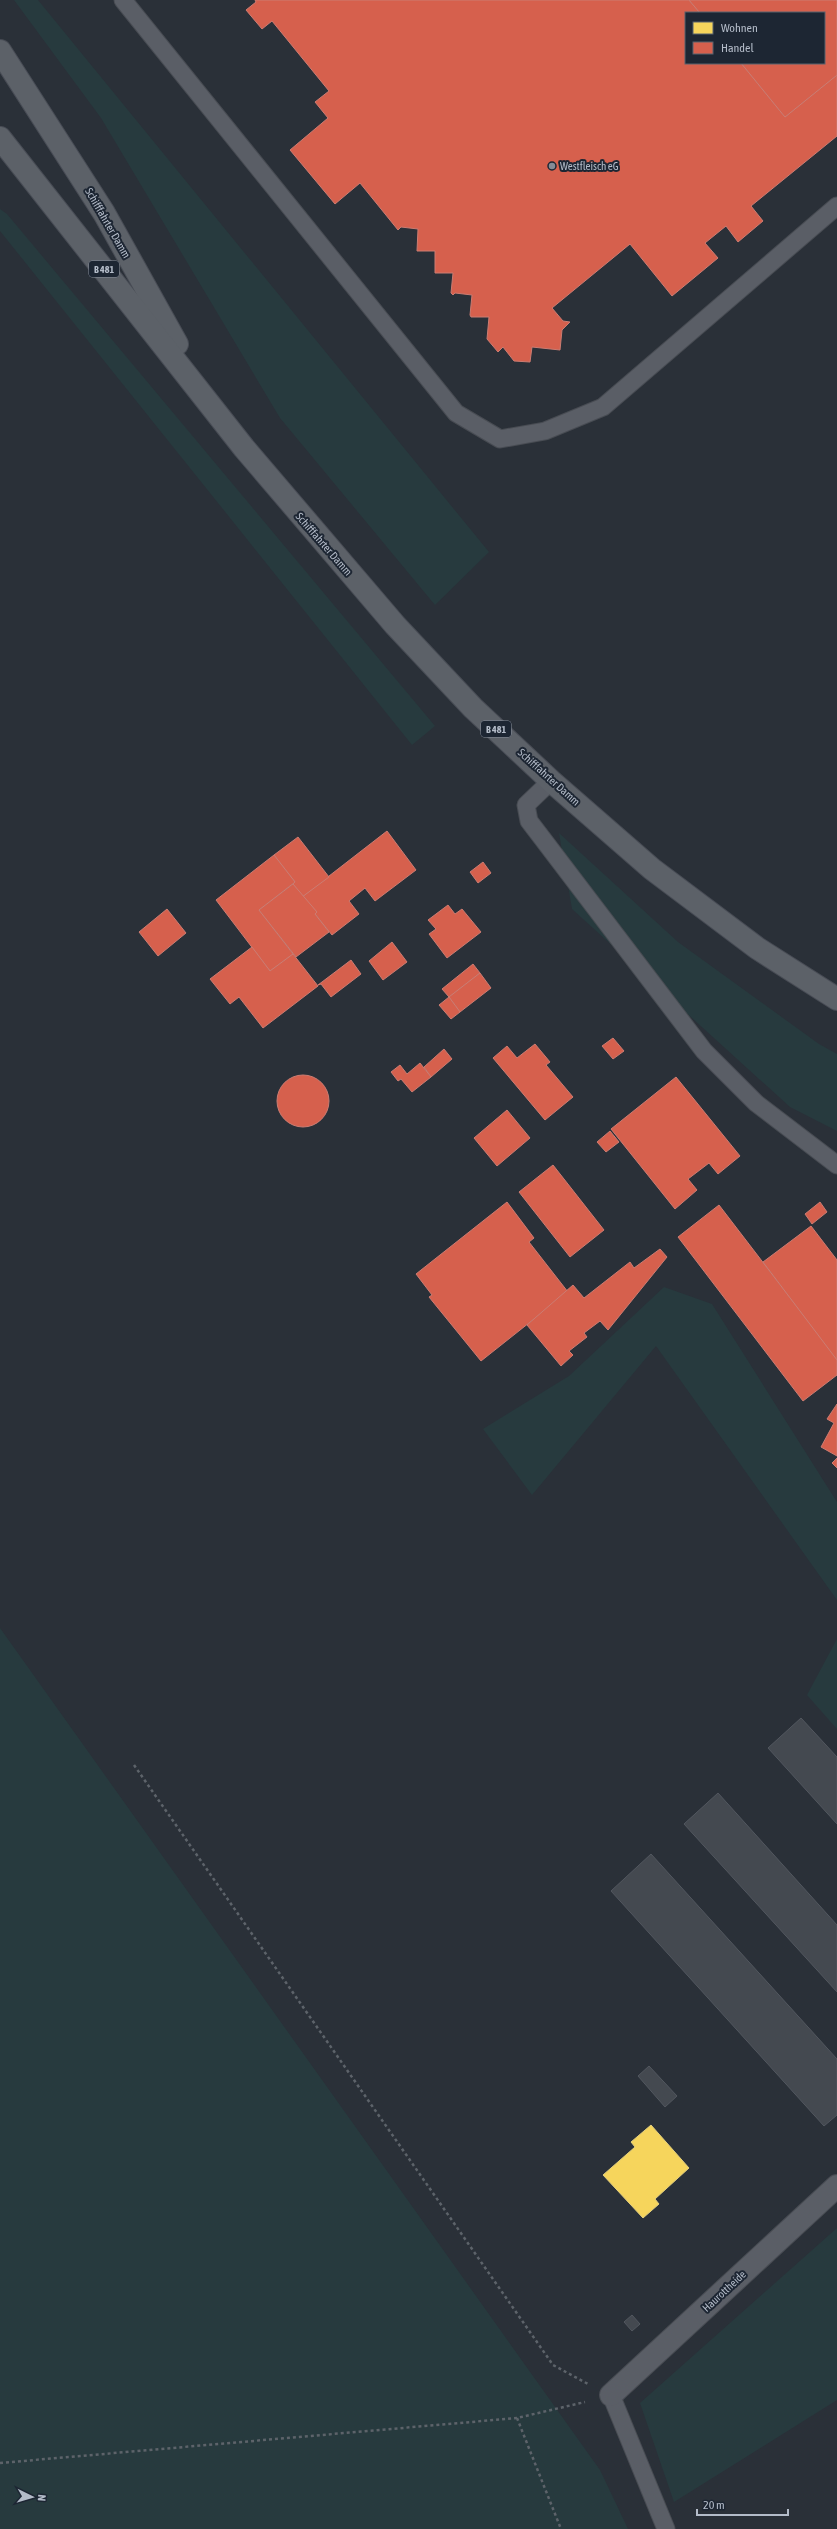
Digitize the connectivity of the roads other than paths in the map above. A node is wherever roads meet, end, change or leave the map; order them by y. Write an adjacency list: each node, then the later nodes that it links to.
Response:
1 (123, 0): 4 (lane)
2 (0, 51): 5 (main road, Schifffahrter Damm / B 481)
3 (0, 138): 5 (main road, Schifffahrter Damm / B 481)
4 (837, 206)
5 (208, 400): 6 (main road, Schifffahrter Damm / B 481)
6 (551, 781): 7 (main road, Schifffahrter Damm / B 481); 8 (lane)
7 (837, 999)
8 (837, 1165)
9 (837, 2186): 10 (street, Haurottheide)
10 (611, 2395): 11 (lane)
11 (666, 2529)

